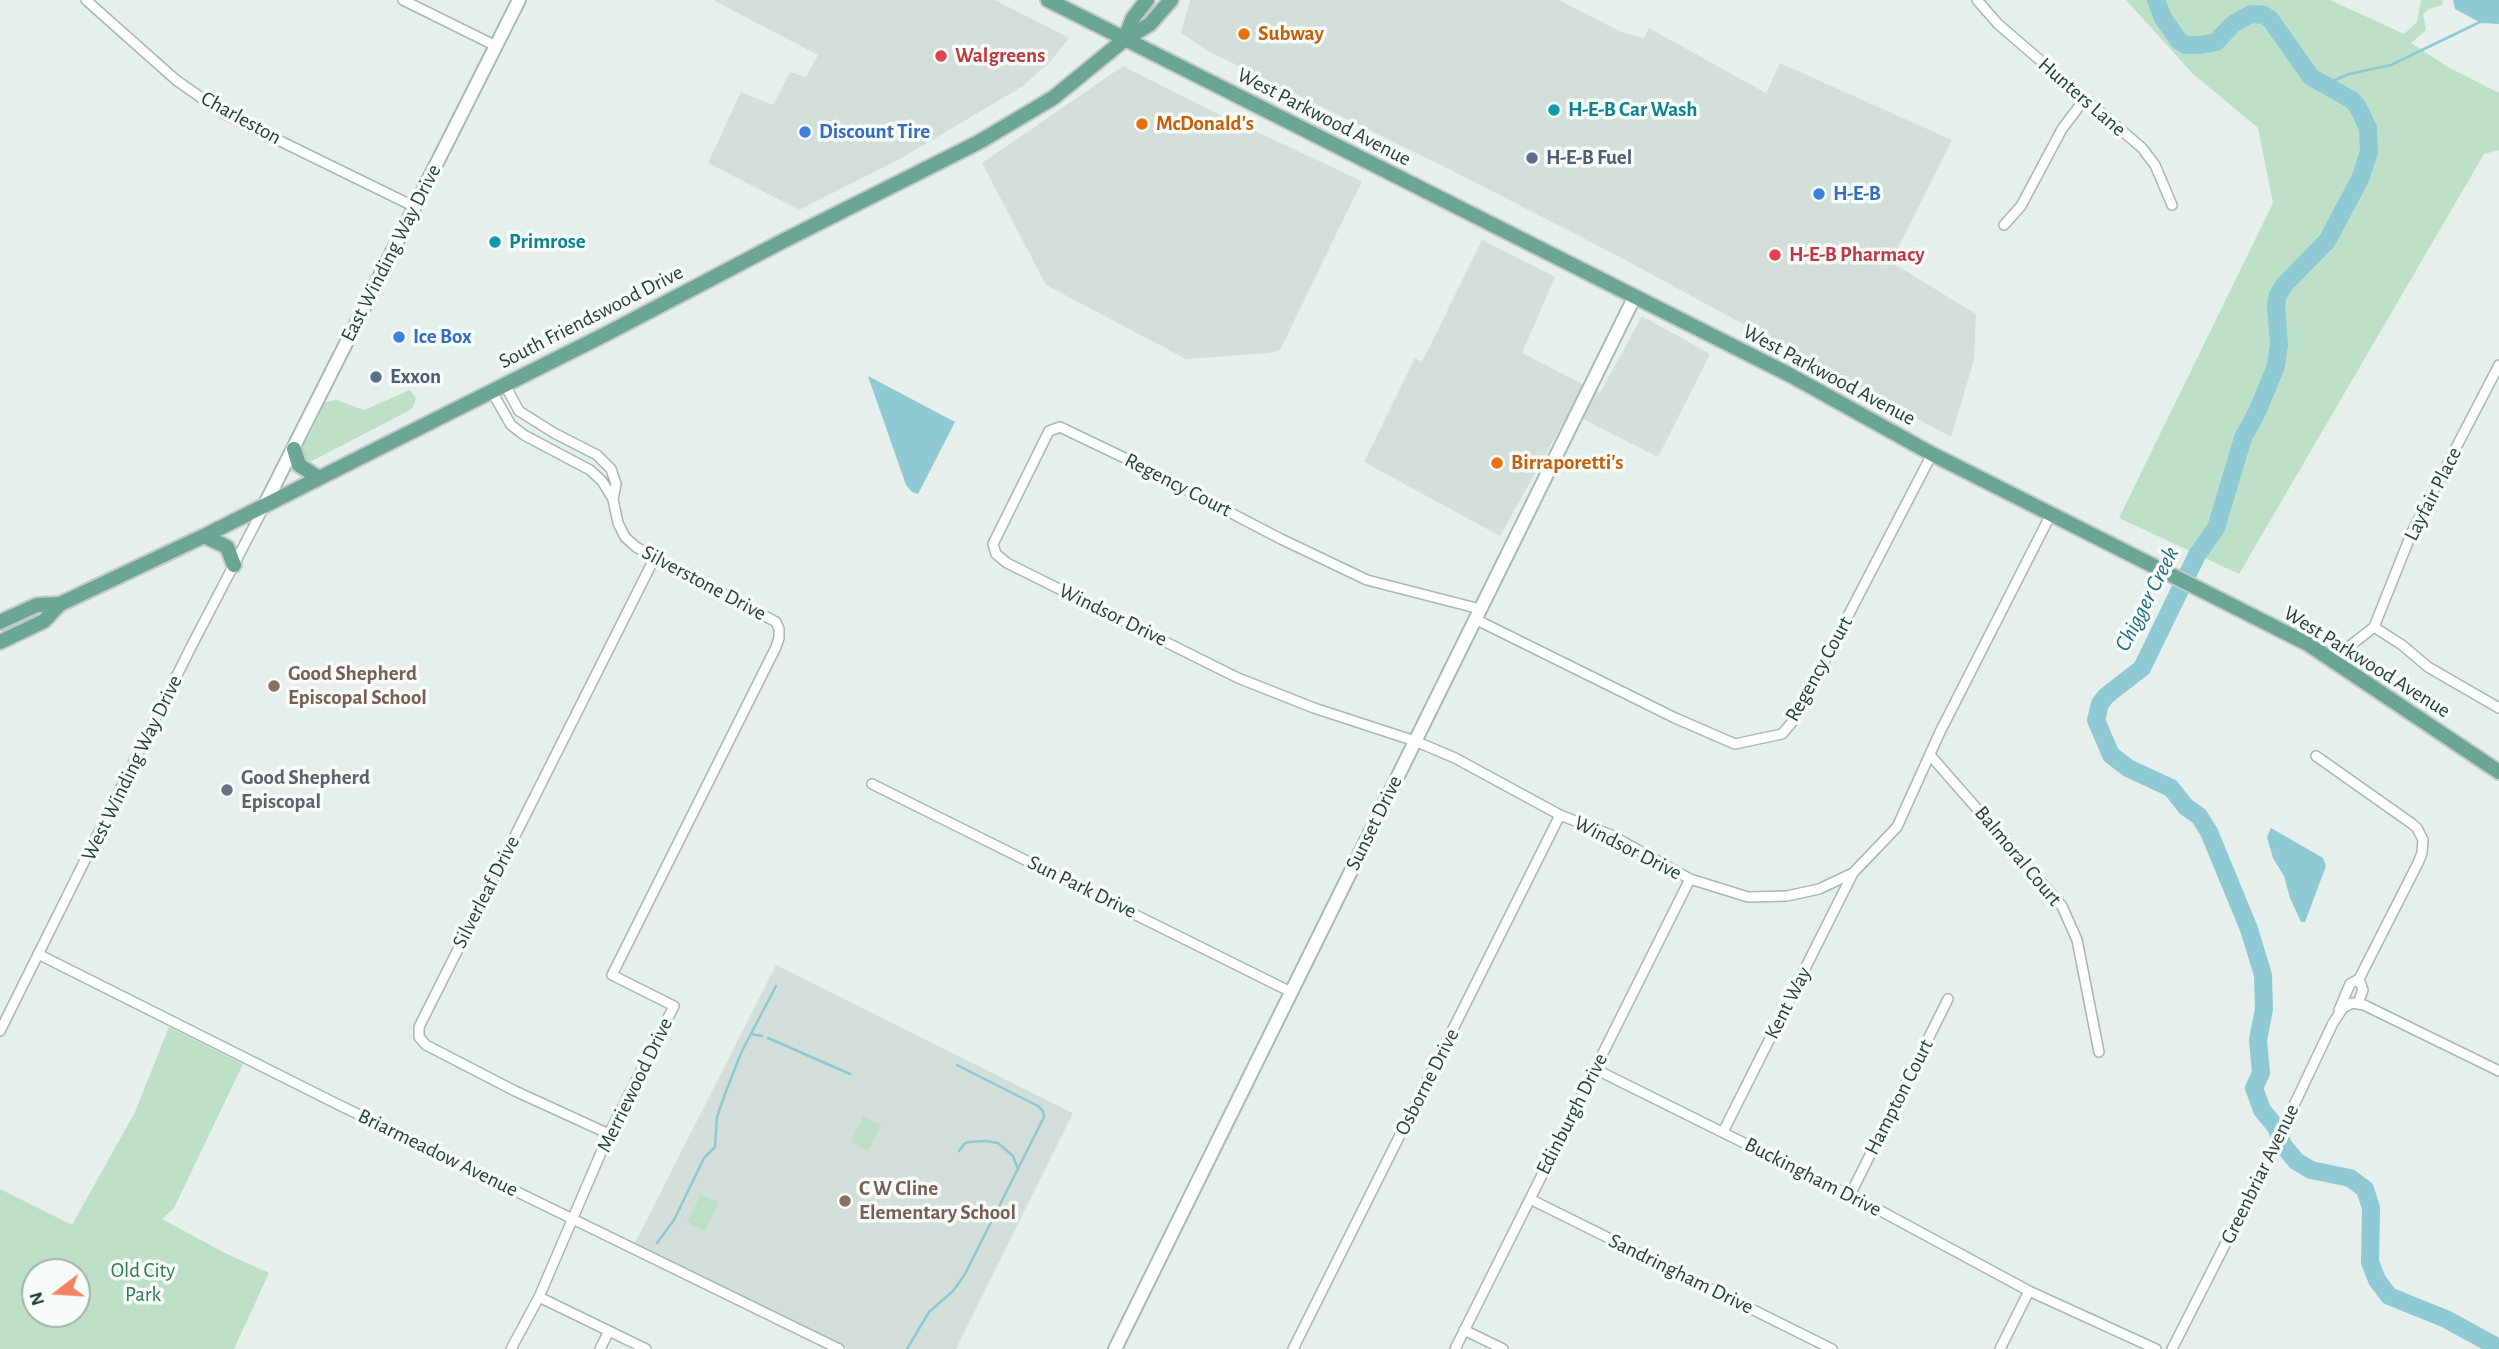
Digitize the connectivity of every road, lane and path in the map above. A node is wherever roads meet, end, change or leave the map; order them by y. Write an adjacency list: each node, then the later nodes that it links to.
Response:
1 (86, 0): 12 (street, Charleston)
2 (403, 0): 9 (street)
3 (519, 0): 9 (street, East Winding Way Drive)
4 (1048, 0): 8 (main road, West Parkwood Avenue)
5 (1147, 0): 8 (main road, South Friendswood Drive)
6 (1171, 0): 8 (main road, South Friendswood Drive)
7 (1977, 0): 10 (street, Hunters Lane)
8 (1124, 40): 14 (main road, West Parkwood Avenue); 16 (main road, South Friendswood Drive)
9 (496, 46): 12 (street, East Winding Way Drive)
10 (2084, 100): 11 (street, Hunters Lane); 13 (street)
11 (2172, 205)
12 (415, 207): 19 (street, East Winding Way Drive)
13 (2004, 225)
14 (1634, 298): 20 (main road, West Parkwood Avenue); 30 (street, Sunset Drive)
15 (2499, 365): 32 (street, Layfair Place)
16 (499, 388): 17 (street, Silverstone Drive); 18 (street, Silverstone Drive); 21 (main road, South Friendswood Drive)
17 (554, 433): 18 (street); 22 (street, Silverstone Drive)
18 (547, 447): 22 (street, Silverstone Drive)
19 (294, 449): 21 (main road); 23 (street, East Winding Way Drive)
20 (1932, 454): 24 (main road, West Parkwood Avenue); 30 (street, Regency Court)
21 (319, 478): 23 (main road, South Friendswood Drive)
22 (613, 499): 26 (street, Silverstone Drive)
23 (264, 506): 25 (main road, South Friendswood Drive); 27 (street, West Winding Way Drive)
24 (2051, 514): 35 (main road, West Parkwood Avenue); 38 (street, Windsor Drive)
25 (204, 537): 27 (main road); 29 (main road, South Friendswood Drive)
26 (655, 557): 33 (street, Silverstone Drive); 56 (street, Silverleaf Drive)
27 (234, 565): 45 (street, West Winding Way Drive)
28 (1037, 578): 30 (street, Regency Court); 37 (street, Windsor Drive)
29 (60, 604): 31 (main road, South Friendswood Drive); 34 (main road, South Friendswood Drive)
30 (1478, 614): 37 (street, Sunset Drive)
31 (0, 622)
32 (2374, 626): 35 (street, Layfair Place); 36 (street)
33 (779, 629): 56 (street, Merriewood Drive)
34 (0, 642)
35 (2332, 660): 40 (main road, West Parkwood Avenue)
36 (2499, 708)
37 (1415, 741): 42 (street, Windsor Drive); 47 (street, Sunset Drive)
38 (1930, 755): 43 (street, Windsor Drive); 52 (street, Balmoral Court)
39 (2316, 756): 46 (street)
40 (2499, 772)
41 (872, 784): 47 (street, Sun Park Drive)
42 (1560, 815): 44 (street, Windsor Drive); 69 (street, Osborne Drive)
43 (1853, 873): 44 (street, Windsor Drive); 55 (street, Kent Way)
44 (1690, 879): 53 (street, Edinburgh Drive)
45 (38, 954): 51 (street, West Winding Way Drive); 59 (street, Briarmeadow Avenue)
46 (2359, 979): 49 (street); 50 (street)
47 (1292, 992): 68 (street, Sunset Drive)
48 (1948, 999): 57 (street, Hampton Court)
49 (2355, 1003): 50 (street, Greenbriar Avenue); 54 (street)
50 (2336, 1016): 75 (street, Greenbriar Avenue)
51 (0, 1031)
52 (2099, 1052)
53 (1595, 1069): 55 (street, Buckingham Drive); 58 (street, Edinburgh Drive)
54 (2499, 1071)
55 (1723, 1132): 57 (street, Buckingham Drive)
56 (609, 1134): 59 (street, Merriewood Drive)
57 (1850, 1195): 60 (street, Buckingham Drive)
58 (1530, 1199): 62 (street, Edinburgh Drive); 72 (street, Sandringham Drive)
59 (573, 1219): 61 (street, Merriewood Drive); 67 (street, Briarmeadow Avenue)
60 (2029, 1291): 73 (street); 74 (street, Buckingham Drive)
61 (539, 1297): 63 (street); 64 (street, Merriewood Drive)
62 (1464, 1330): 70 (street, Edinburgh Drive); 71 (street)
63 (610, 1331): 65 (street); 66 (street)
64 (511, 1349)
65 (600, 1349)
66 (646, 1349)
67 (839, 1349)
68 (1115, 1349)
69 (1293, 1349)
70 (1455, 1349)
71 (1503, 1349)
72 (1832, 1349)
73 (2000, 1349)
74 (2156, 1349)
75 (2172, 1349)

